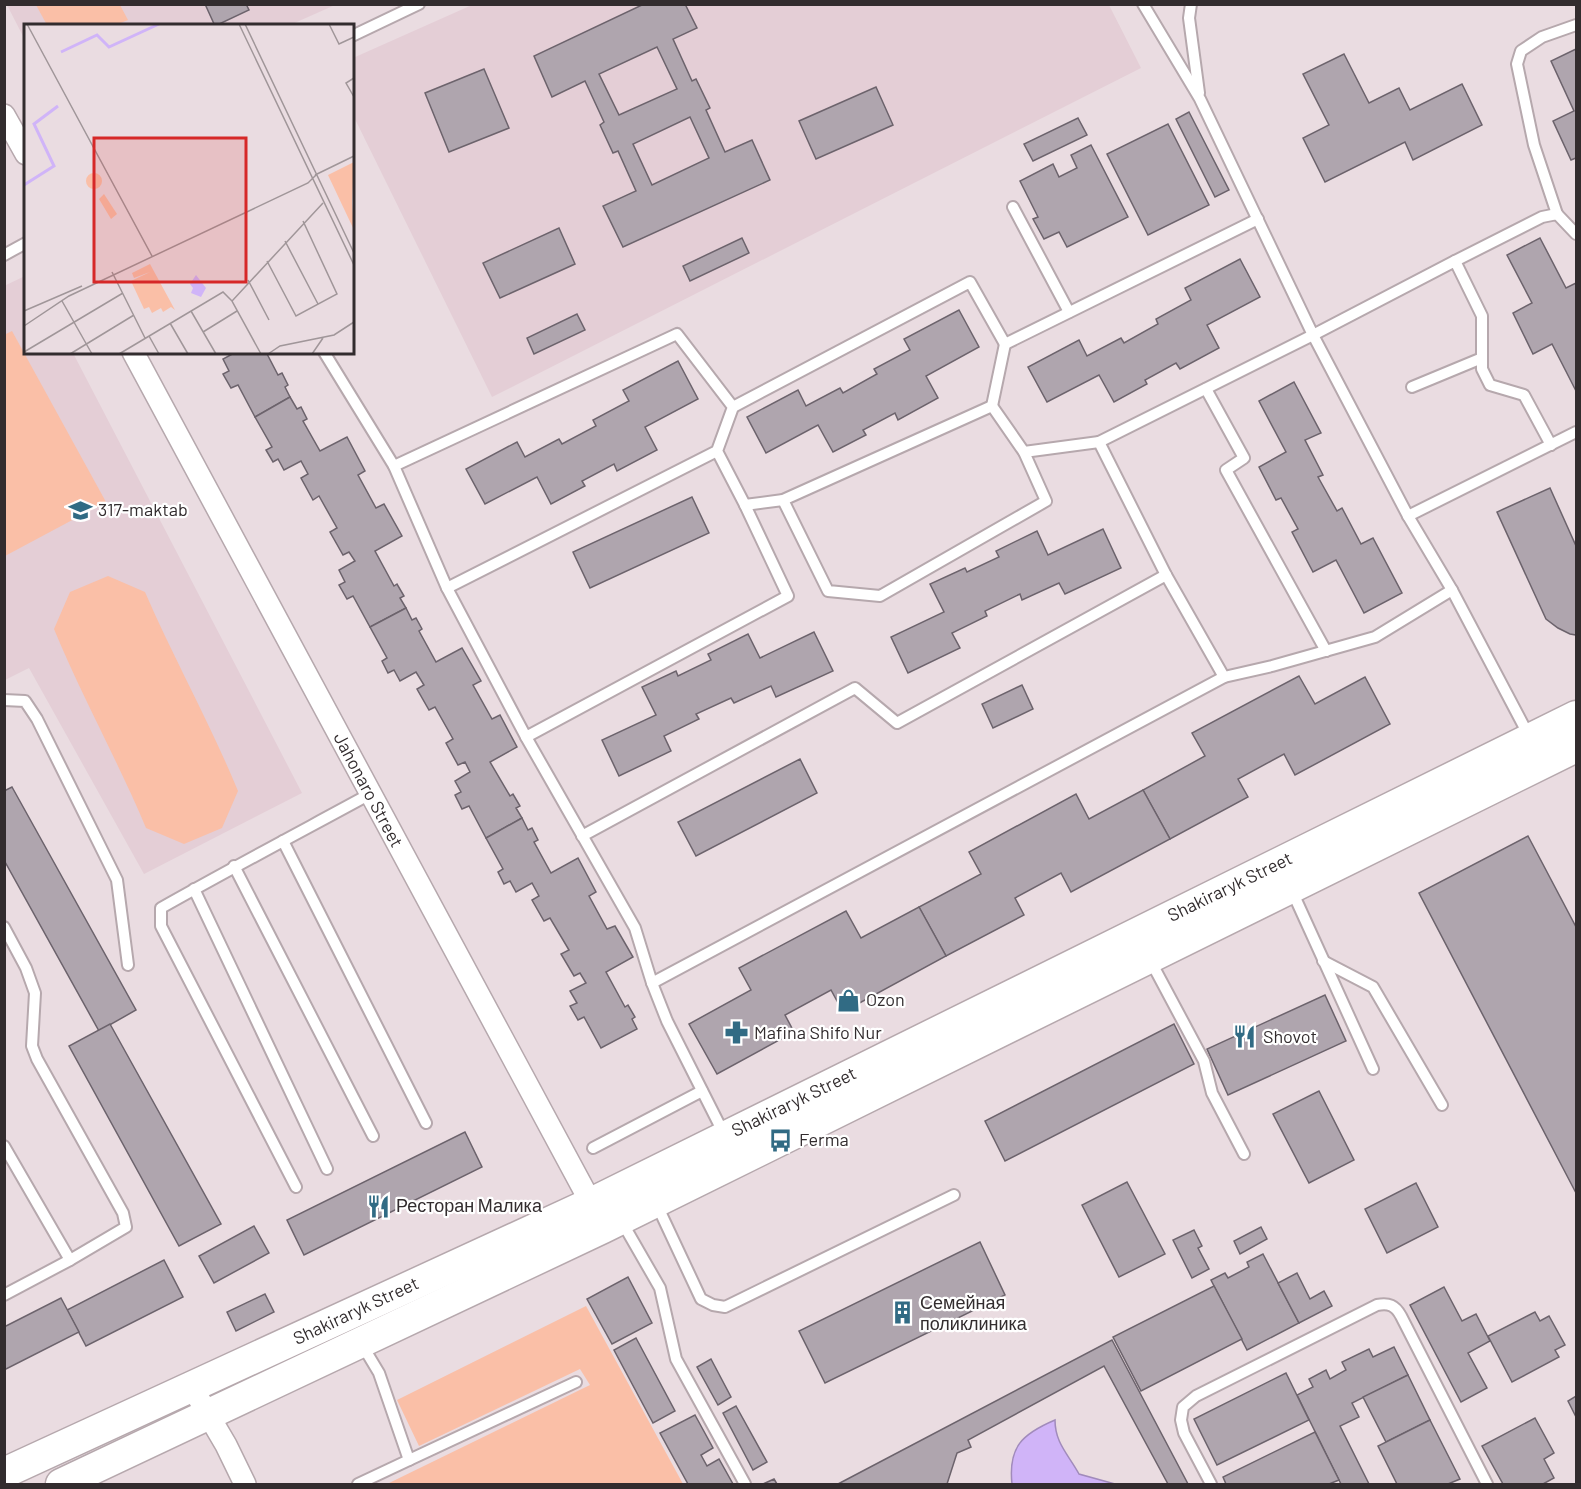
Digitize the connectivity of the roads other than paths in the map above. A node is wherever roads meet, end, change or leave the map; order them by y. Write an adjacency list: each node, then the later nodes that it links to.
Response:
1 (419, 4): 5 (lane)
2 (1143, 4): 6 (lane)
3 (1191, 4): 6 (lane)
4 (1576, 25): 10 (lane)
5 (354, 35)
6 (1200, 99): 11 (lane)
7 (4, 115): 8 (street)
8 (24, 150)
9 (1013, 207): 16 (lane)
10 (1557, 214): 12 (lane); 15 (lane)
11 (1258, 219): 16 (lane); 17 (lane)
12 (1576, 234)
13 (24, 244): 14 (lane)
14 (4, 255)
15 (1455, 261): 17 (lane); 21 (lane)
16 (1069, 312): 18 (lane)
17 (1313, 335): 23 (lane); 34 (lane)
18 (1005, 344): 24 (lane); 25 (lane)
19 (133, 354): 45 (street, Jahonaro Street)
20 (325, 354): 31 (lane)
21 (1482, 358): 22 (lane); 28 (lane)
22 (1412, 387)
23 (1206, 388): 27 (lane); 38 (lane)
24 (992, 406): 30 (lane); 32 (lane)
25 (733, 407): 29 (lane); 31 (lane)
26 (1576, 432): 28 (lane)
27 (1099, 442): 30 (lane); 35 (lane)
28 (1551, 445): 34 (lane)
29 (717, 452): 33 (lane); 36 (lane)
30 (1024, 452): 32 (lane)
31 (394, 465): 36 (lane)
32 (783, 500): 33 (lane)
33 (745, 505): 42 (lane)
34 (1408, 516): 37 (lane)
35 (1166, 576): 39 (lane); 46 (lane)
36 (447, 588): 42 (lane)
37 (1452, 590): 38 (lane); 43 (lane)
38 (1326, 651): 39 (lane)
39 (1224, 677): 55 (lane)
40 (4, 700): 54 (lane)
41 (1576, 716): 43 (main road, Shakiraryk Street)
42 (526, 737): 46 (lane)
43 (1530, 739): 61 (main road, Shakiraryk Street)
44 (1576, 747): 49 (main road, Shakiraryk Street)
45 (369, 794): 47 (lane); 69 (street, Jahonaro Street)
46 (582, 836): 55 (lane)
47 (283, 841): 48 (lane); 59 (lane)
48 (234, 866): 50 (lane); 60 (lane)
49 (1290, 888): 52 (main road, Shakiraryk Street); 53 (lane)
50 (194, 889): 65 (lane); 66 (lane)
51 (4, 927): 70 (lane)
52 (1149, 958): 64 (lane); 67 (main road, Shakiraryk Street)
53 (1323, 961): 56 (lane); 58 (lane)
54 (128, 965)
55 (652, 983): 57 (lane)
56 (1372, 1069)
57 (702, 1091): 61 (lane); 63 (lane)
58 (1442, 1105)
59 (426, 1123)
60 (373, 1136)
61 (725, 1136): 67 (main road, Shakiraryk Street)
62 (4, 1146): 70 (lane)
63 (593, 1149)
64 (1244, 1154)
65 (327, 1169)
66 (296, 1187)
67 (649, 1190): 68 (lane); 69 (main road, Shakiraryk Street)
68 (954, 1195)
69 (605, 1217): 72 (main road, Shakiraryk Street); 74 (main road, Shakiraryk Street); 81 (lane)
70 (70, 1260): 71 (lane)
71 (4, 1295)
72 (361, 1343): 75 (main road, Shakiraryk Street); 76 (lane)
73 (576, 1382): 76 (lane)
74 (192, 1387): 75 (street); 77 (main road, Shakiraryk Street)
75 (208, 1415): 78 (main road, Shakiraryk Street); 79 (street)
76 (409, 1460): 80 (lane)
77 (4, 1473)
78 (61, 1485)
79 (245, 1485)
80 (358, 1485)
81 (745, 1485)
82 (1211, 1485): 83 (lane)
83 (1487, 1485)

